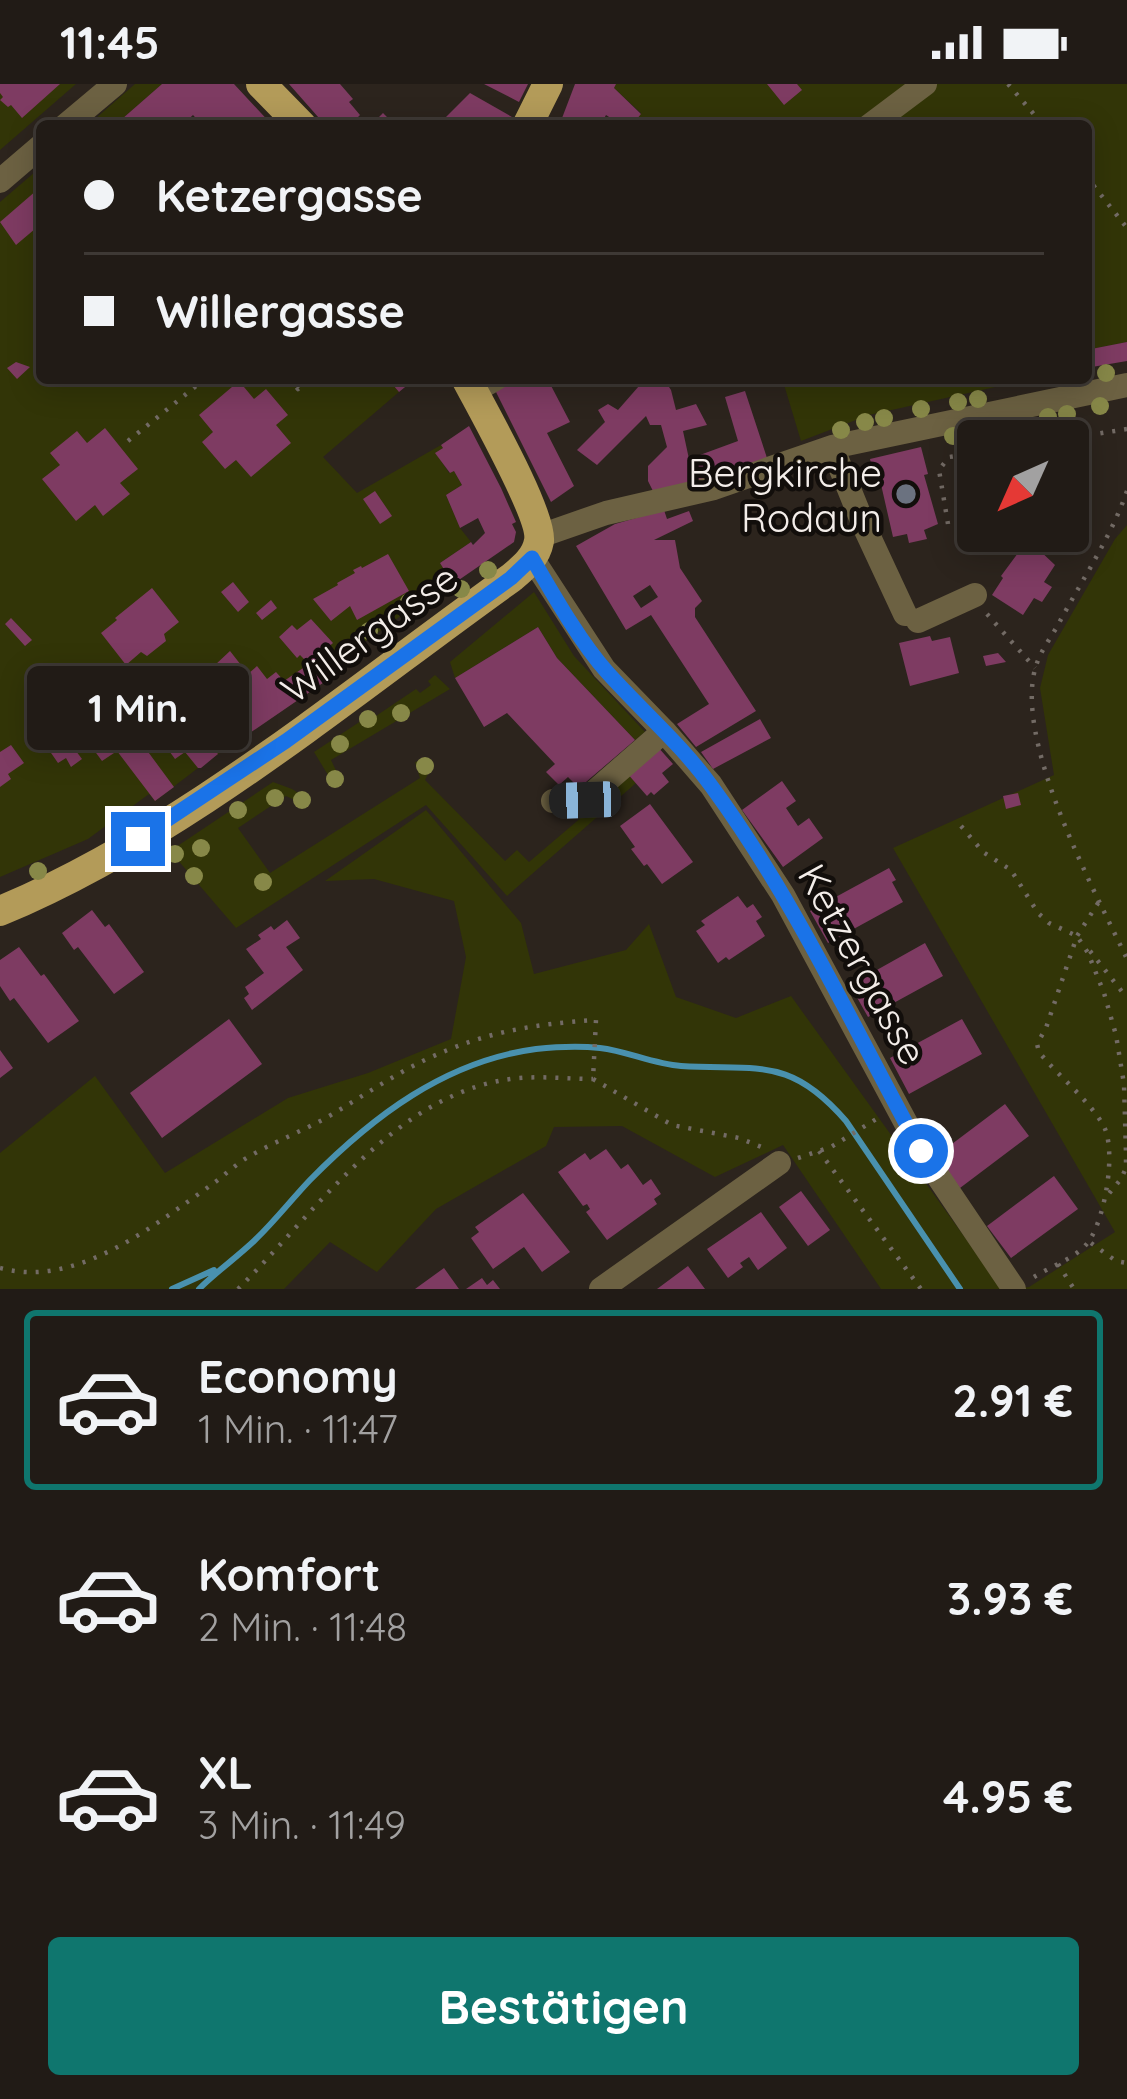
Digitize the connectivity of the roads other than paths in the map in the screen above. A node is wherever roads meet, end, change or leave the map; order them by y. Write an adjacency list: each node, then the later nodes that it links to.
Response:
1 (115, 84): 5 (street)
2 (261, 84): 6 (main road)
3 (548, 84): 7 (main road)
4 (926, 84): 8 (street)
5 (72, 120)
6 (296, 120)
7 (530, 120)
8 (877, 120)
9 (36, 151): 10 (street)
10 (0, 181)
11 (479, 384): 14 (main road, Ketzergasse)
12 (1127, 385): 13 (street, Willergasse)
13 (832, 446): 14 (street, Willergasse); 15 (street)
14 (536, 547): 16 (street, Ketzergasse); 18 (main road, Willergasse)
15 (976, 595)
16 (664, 730): 17 (street); 21 (street, Ketzergasse)
17 (553, 801)
18 (0, 911)
19 (779, 1163): 20 (street)
20 (601, 1289)
21 (1013, 1289)

